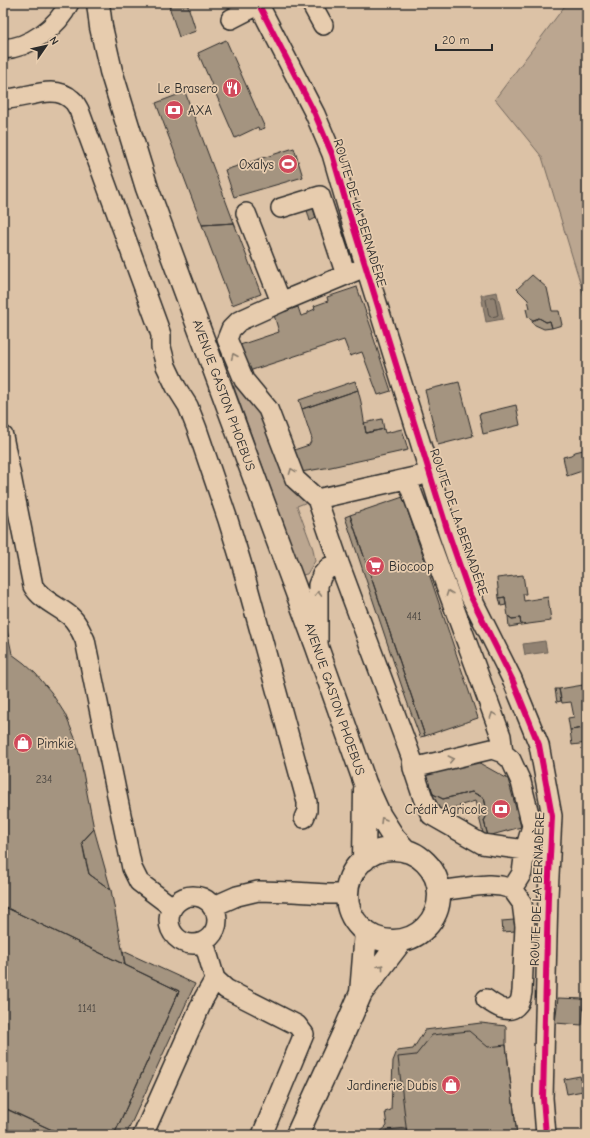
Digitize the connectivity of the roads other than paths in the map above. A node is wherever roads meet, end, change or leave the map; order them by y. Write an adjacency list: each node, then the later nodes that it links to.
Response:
1 (69, 3): 7 (street)
2 (98, 3): 21 (main road, AVENUE GASTON PHOEBUS)
3 (311, 3): 6 (street)
4 (259, 4): 5 (street); 9 (street, ROUTE DE LA BERNADÈRE)
5 (231, 19)
6 (323, 25)
7 (3, 49)
8 (3, 99): 25 (street)
9 (342, 190): 10 (street); 13 (street, ROUTE DE LA BERNADÈRE)
10 (320, 196): 11 (street); 14 (street)
11 (281, 208)
12 (246, 213): 15 (street)
13 (366, 267): 14 (street); 17 (street, ROUTE DE LA BERNADÈRE)
14 (346, 275): 15 (street)
15 (281, 302): 19 (street, one-way to 15)
16 (3, 436): 33 (street)
17 (430, 473): 18 (street); 43 (street, ROUTE DE LA BERNADÈRE)
18 (407, 479): 19 (street); 22 (street, one-way to 18)
19 (318, 499): 20 (street)
20 (339, 563): 21 (street, one-way to 20); 23 (street)
21 (318, 647): 24 (main road, AVENUE GASTON PHOEBUS)
22 (503, 753): 23 (street, one-way to 22); 26 (street)
23 (413, 768): 26 (street)
24 (365, 783): 27 (main road, AVENUE GASTON PHOEBUS, one-way to 24); 28 (main road, AVENUE GASTON PHOEBUS)
25 (304, 818)
26 (525, 850): 29 (street)
27 (406, 851): 28 (main road); 30 (main road)
28 (364, 860): 31 (main road)
29 (512, 889): 30 (street); 39 (street)
30 (439, 892): 35 (main road)
31 (348, 894): 32 (street); 34 (main road)
32 (212, 907): 33 (street); 36 (street)
33 (172, 908): 36 (street)
34 (366, 932): 35 (main road); 38 (main road)
35 (401, 941): 38 (main road, one-way to 35)
36 (204, 942): 37 (street)
37 (215, 979): 40 (street); 41 (street)
38 (361, 993): 42 (main road)
39 (486, 999)
40 (143, 1135)
41 (262, 1135)
42 (297, 1135)
43 (546, 1135)

